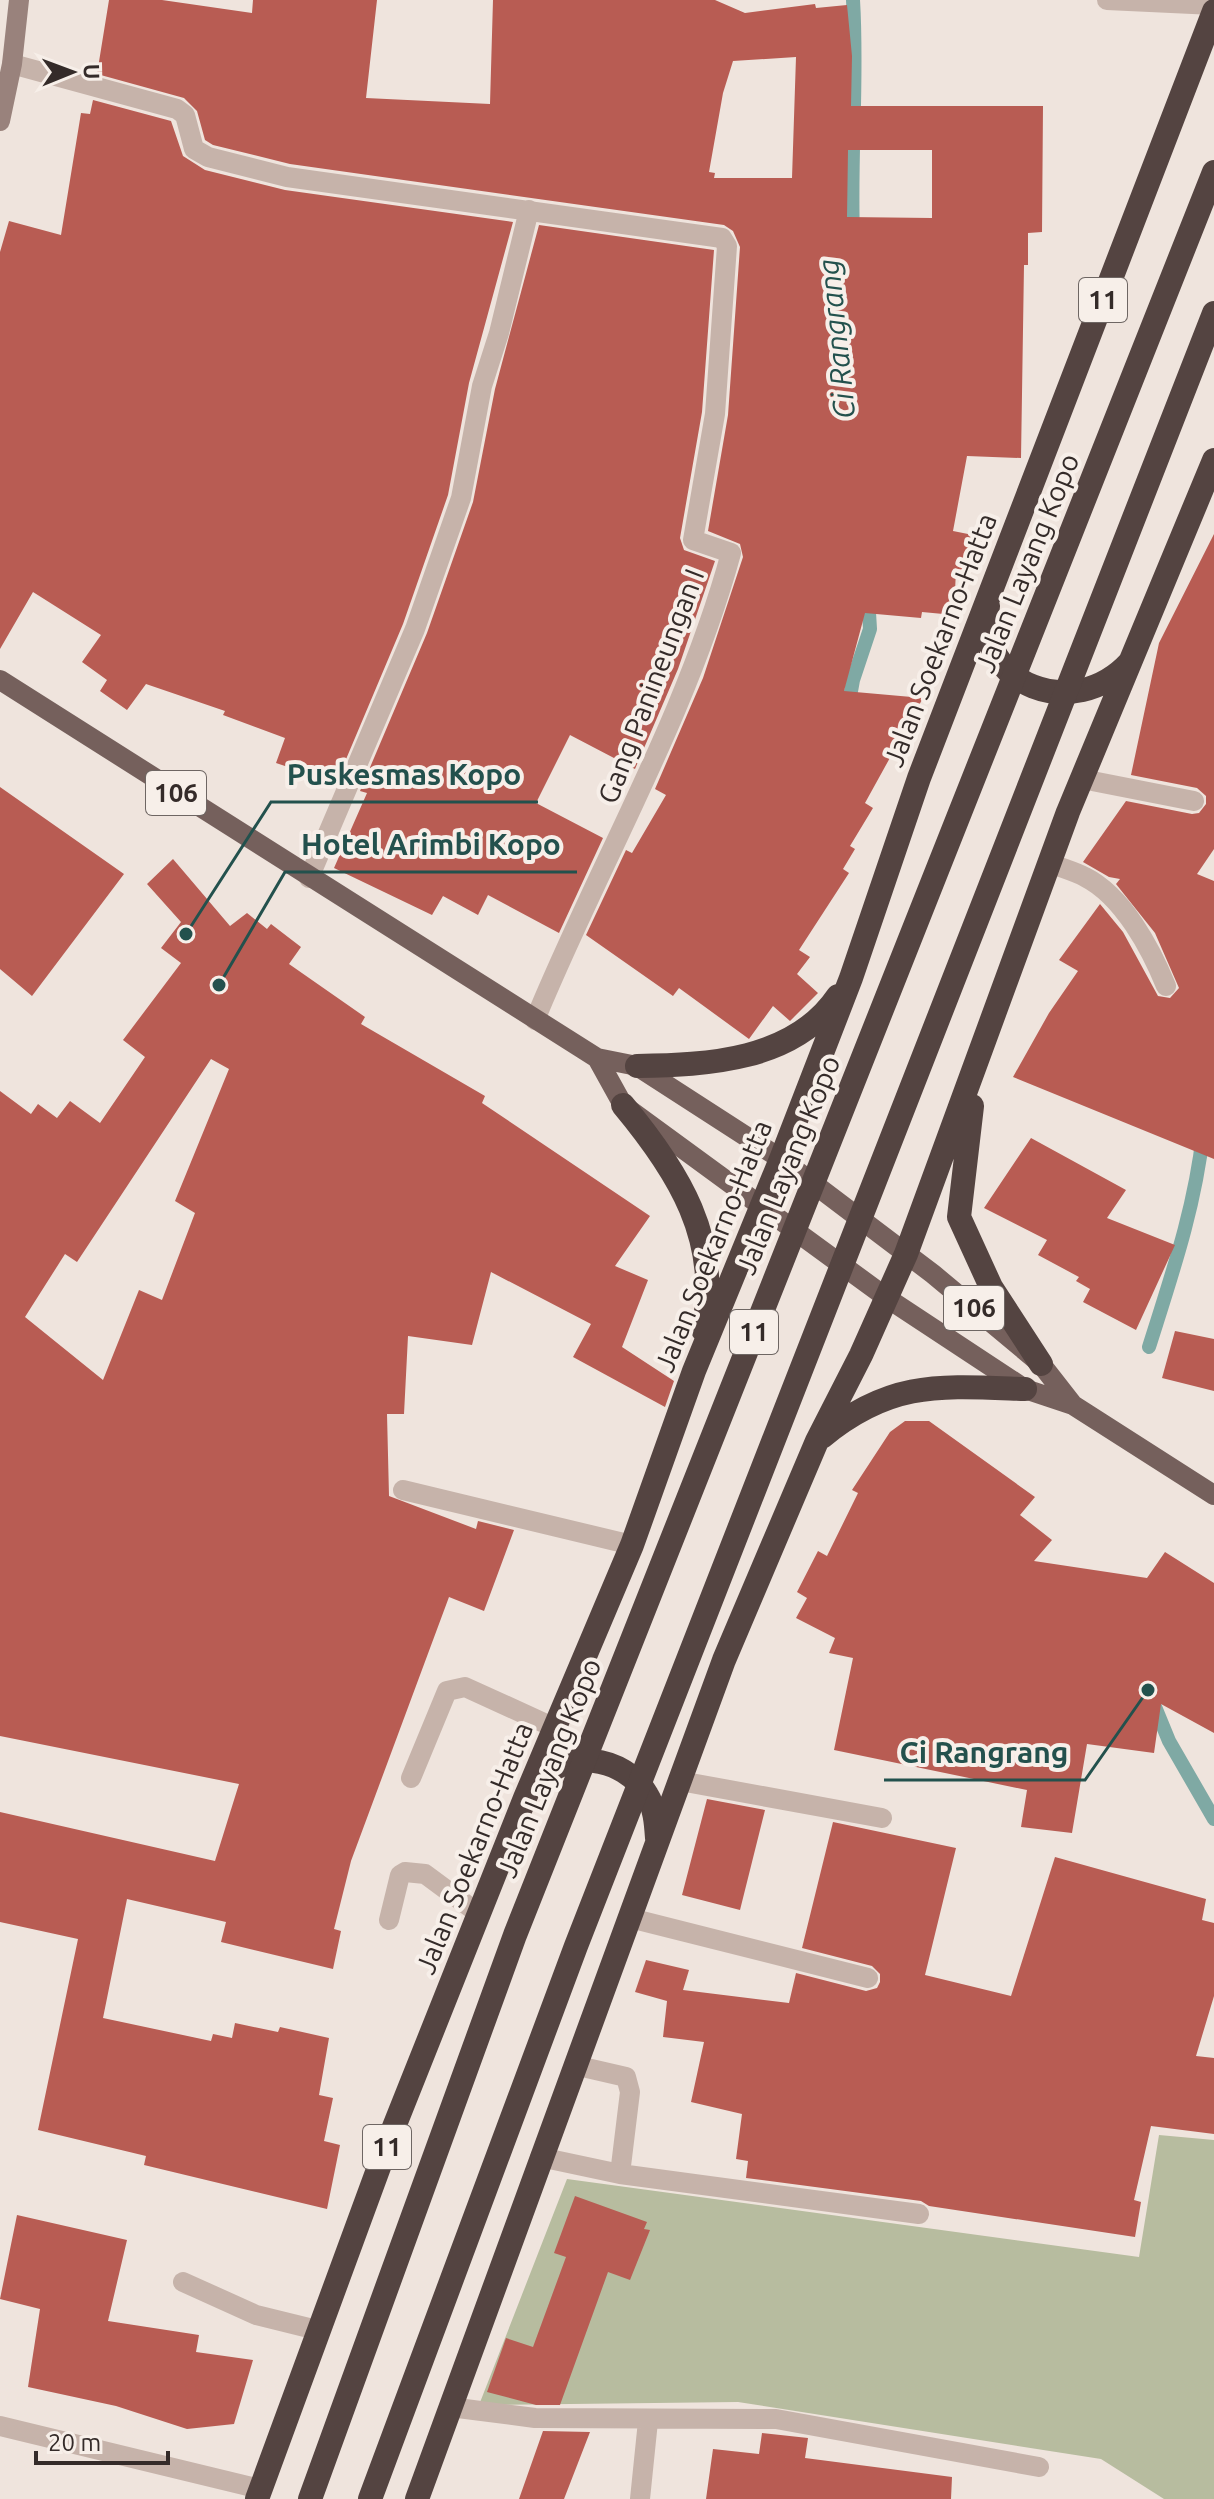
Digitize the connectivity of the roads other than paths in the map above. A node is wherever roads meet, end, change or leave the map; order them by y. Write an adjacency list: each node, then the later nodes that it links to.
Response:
1 (19, 0): 4 (main road)
2 (1107, 0): 3 (street)
3 (1214, 8): 10 (highway, Jalan Soekarno-Hatta / 11)
4 (12, 64): 5 (main road); 7 (street)
5 (0, 121)
6 (1214, 172): 57 (highway, Jalan Layang Kopo / 11, bridge)
7 (529, 210): 16 (street); 19 (street, Gang Panineungan I)
8 (1214, 313): 58 (highway, 11, bridge)
9 (1214, 460): 11 (highway)
10 (991, 590): 11 (highway); 17 (highway, Jalan Soekarno-Hatta / 11)
11 (1142, 639): 13 (highway)
12 (0, 680): 16 (main road, 106)
13 (1082, 779): 14 (street); 15 (highway)
14 (1194, 801)
15 (1050, 863): 18 (street); 20 (highway)
16 (309, 878): 19 (main road, 106)
17 (851, 978): 22 (highway); 24 (highway, Jalan Soekarno-Hatta / 11)
18 (1166, 986)
19 (535, 1020): 21 (main road, 106)
20 (985, 1045): 26 (highway); 28 (highway)
21 (597, 1058): 22 (main road, 106); 23 (main road, 106)
22 (637, 1066): 24 (main road, 106)
23 (623, 1105): 25 (main road, 106); 29 (highway)
24 (781, 1159): 25 (highway, Jalan Soekarno-Hatta / 11); 26 (main road, 106)
25 (762, 1207): 27 (main road, 106); 29 (highway, Jalan Soekarno-Hatta / 11)
26 (906, 1254): 27 (highway); 28 (main road, 106)
27 (887, 1298): 30 (main road, 106); 32 (highway)
28 (1041, 1364): 31 (main road, 106)
29 (694, 1371): 35 (highway, Jalan Soekarno-Hatta / 11)
30 (1025, 1389): 31 (main road, 106); 32 (highway)
31 (1073, 1405): 34 (main road, 106)
32 (817, 1441): 38 (highway)
33 (403, 1490): 35 (street)
34 (1214, 1495)
35 (632, 1545): 36 (highway, Jalan Soekarno-Hatta / 11)
36 (555, 1728): 37 (street); 39 (highway, Jalan Soekarno-Hatta / 11)
37 (411, 1778)
38 (680, 1781): 40 (street); 41 (highway)
39 (525, 1798): 41 (highway); 42 (highway, Jalan Soekarno-Hatta / 11)
40 (882, 1818)
41 (650, 1859): 43 (highway)
42 (479, 1914): 44 (street); 51 (highway, Jalan Soekarno-Hatta / 11)
43 (630, 1918): 45 (street); 46 (highway)
44 (389, 1920)
45 (868, 1978)
46 (574, 2065): 47 (highway); 48 (street)
47 (540, 2157): 48 (street); 52 (highway)
48 (620, 2174): 49 (street)
49 (919, 2214)
50 (183, 2282): 51 (street)
51 (317, 2330): 56 (highway, Jalan Soekarno-Hatta / 11)
52 (450, 2407): 53 (street); 59 (highway)
53 (648, 2421): 55 (street); 60 (street)
54 (0, 2426): 56 (street)
55 (1039, 2467)
56 (258, 2494)
57 (310, 2499)
58 (370, 2499)
59 (417, 2499)
60 (640, 2499)

